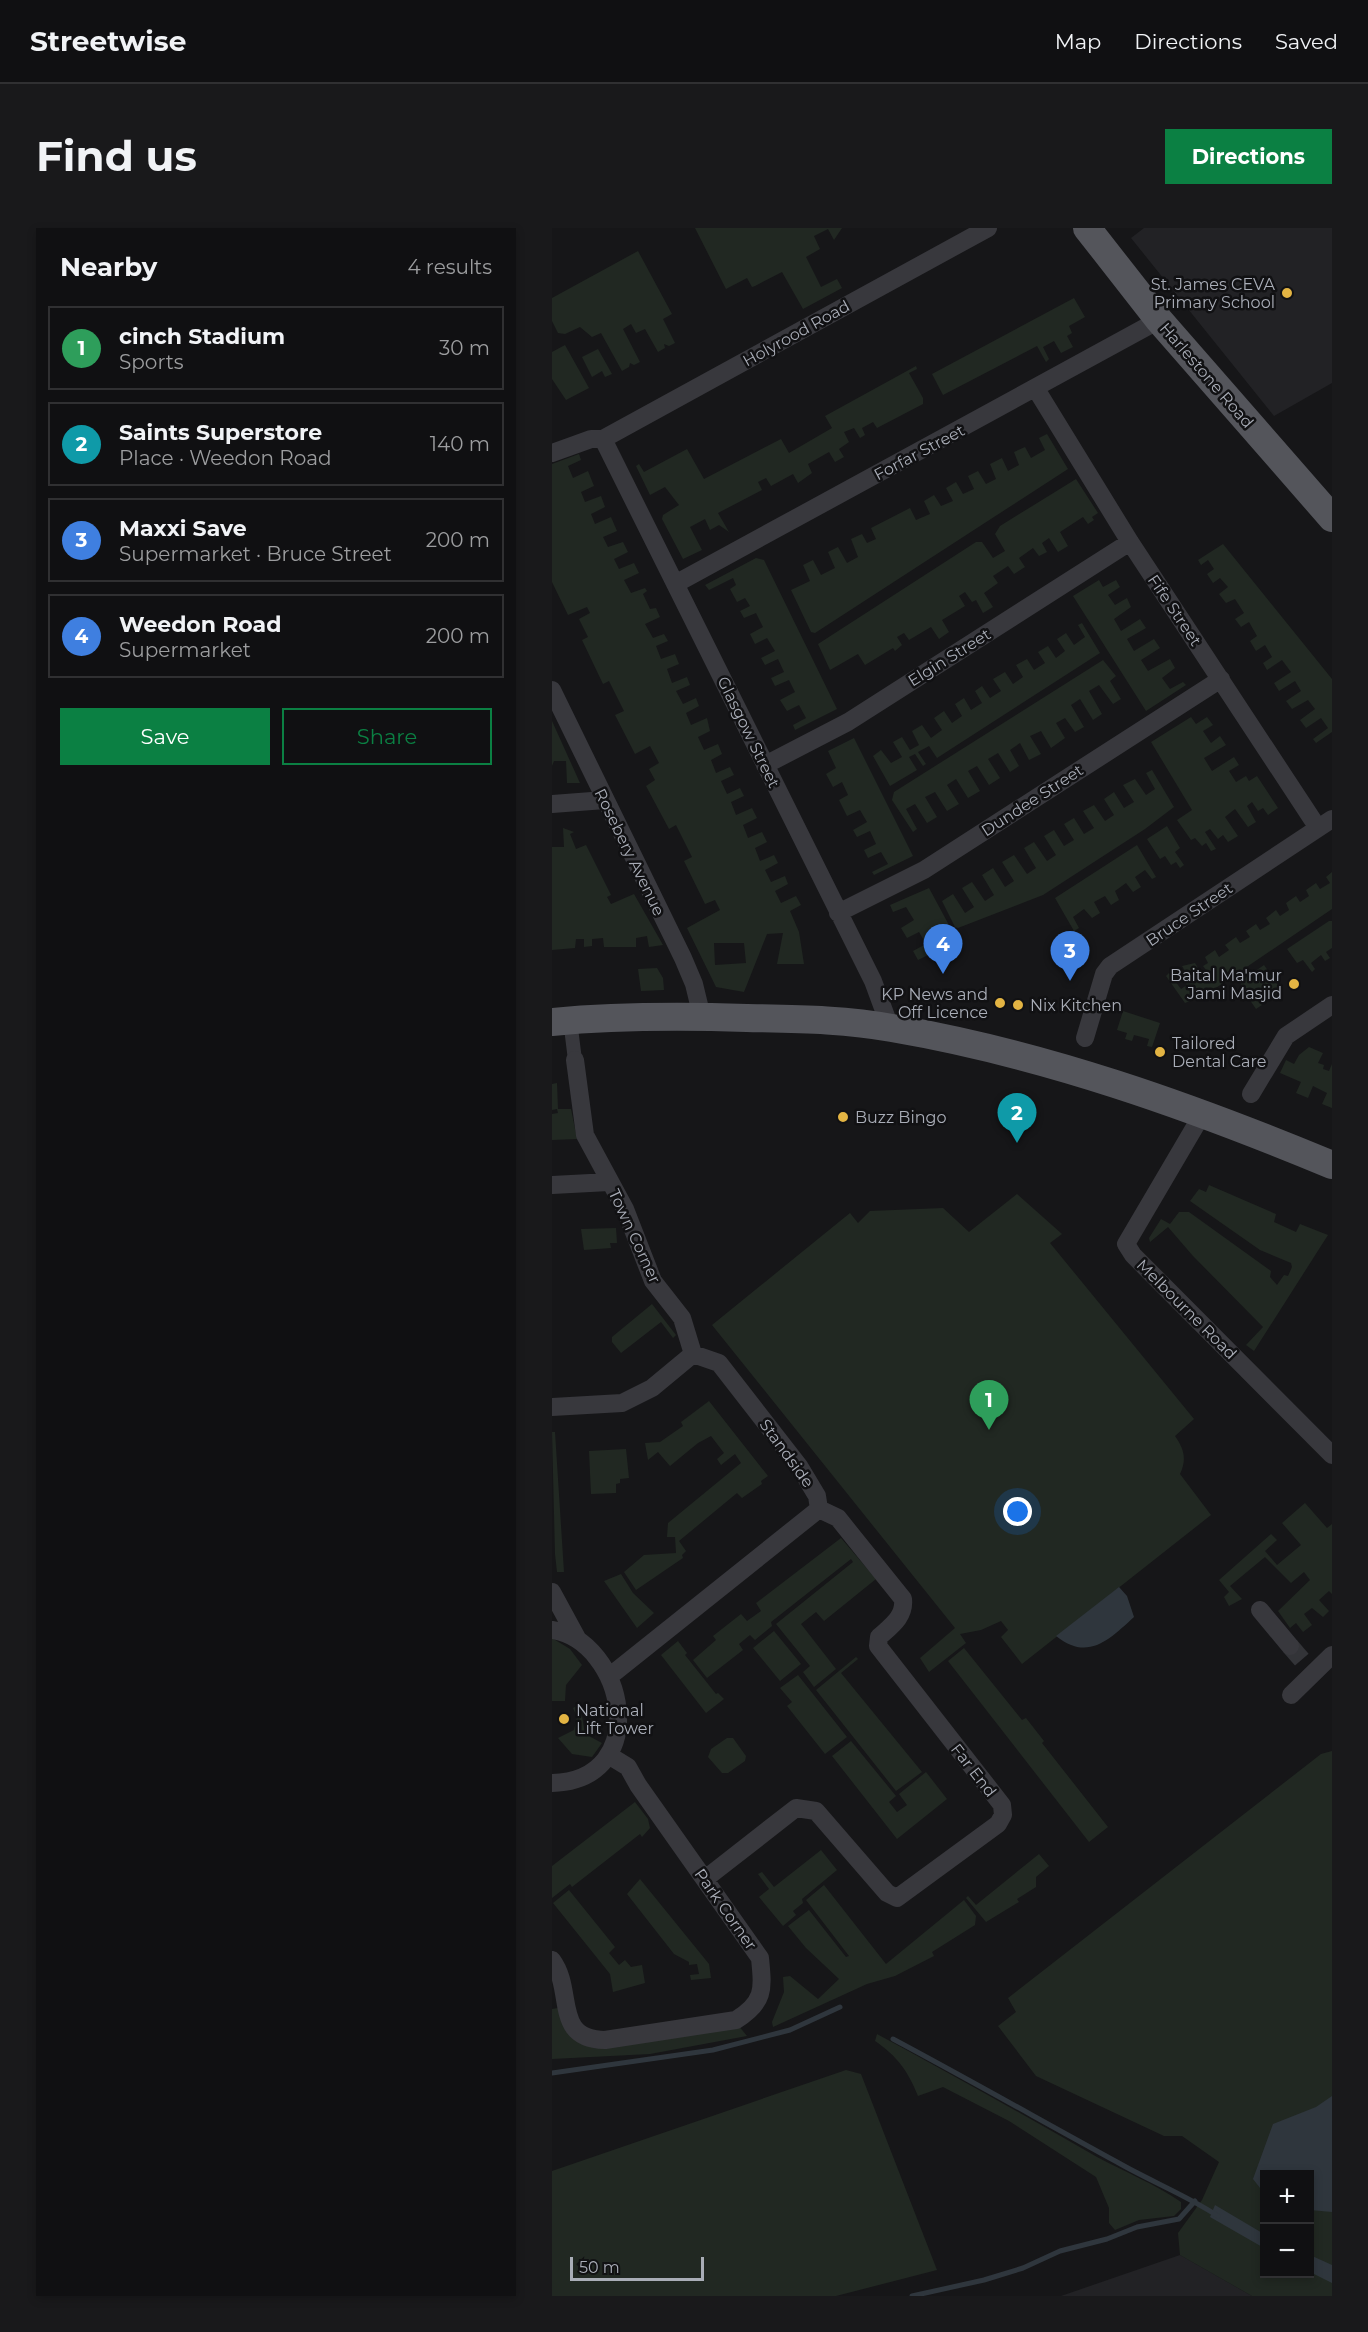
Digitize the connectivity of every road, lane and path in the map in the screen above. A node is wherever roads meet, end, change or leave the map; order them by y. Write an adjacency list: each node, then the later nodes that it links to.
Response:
1 (988, 228): 5 (street, Holyrood Road)
2 (1087, 228): 3 (main road, Harlestone Road)
3 (1159, 320): 4 (street, Forfar Street); 7 (main road, Harlestone Road)
4 (1036, 389): 8 (street, Fife Street); 9 (street, Forfar Street)
5 (603, 439): 6 (street, Holyrood Road); 9 (street, Glasgow Street)
6 (552, 453)
7 (1332, 518)
8 (1130, 542): 10 (street, Fife Street); 12 (street, Elgin Street)
9 (677, 583): 12 (street, Glasgow Street)
10 (1221, 679): 15 (street, Fife Street); 16 (street, Dundee Street)
11 (552, 690): 13 (street, Rosebery Avenue)
12 (765, 765): 16 (street, Glasgow Street)
13 (605, 800): 14 (street); 18 (street, Rosebery Avenue)
14 (552, 804)
15 (1325, 824): 21 (street, Bruce Street)
16 (838, 913): 20 (street, Glasgow Street)
17 (1329, 1012): 23 (street)
18 (702, 1017): 19 (main road); 20 (main road)
19 (561, 1021): 22 (street, Town Corner)
20 (890, 1027): 24 (main road)
21 (1085, 1038)
22 (575, 1060): 26 (street, Town Corner)
23 (1251, 1094)
24 (1203, 1113): 25 (main road); 30 (street, Melbourne Road)
25 (1332, 1165)
26 (609, 1182): 27 (street, Town Corner); 28 (street, Town Corner)
27 (552, 1185)
28 (693, 1354): 29 (street); 31 (street, Standside)
29 (552, 1407)
30 (1332, 1455)
31 (819, 1509): 38 (street, Standside); 42 (street, Far End)
32 (552, 1593): 35 (street)
33 (1260, 1610): 36 (street)
34 (552, 1630): 35 (street)
35 (577, 1638): 38 (street)
36 (1290, 1646)
37 (1331, 1659): 39 (street)
38 (610, 1676): 40 (street)
39 (1291, 1695)
40 (610, 1756): 41 (street); 42 (street, Park Corner)
41 (552, 1783)
42 (705, 1879): 43 (street, Park Corner)
43 (552, 1960)

